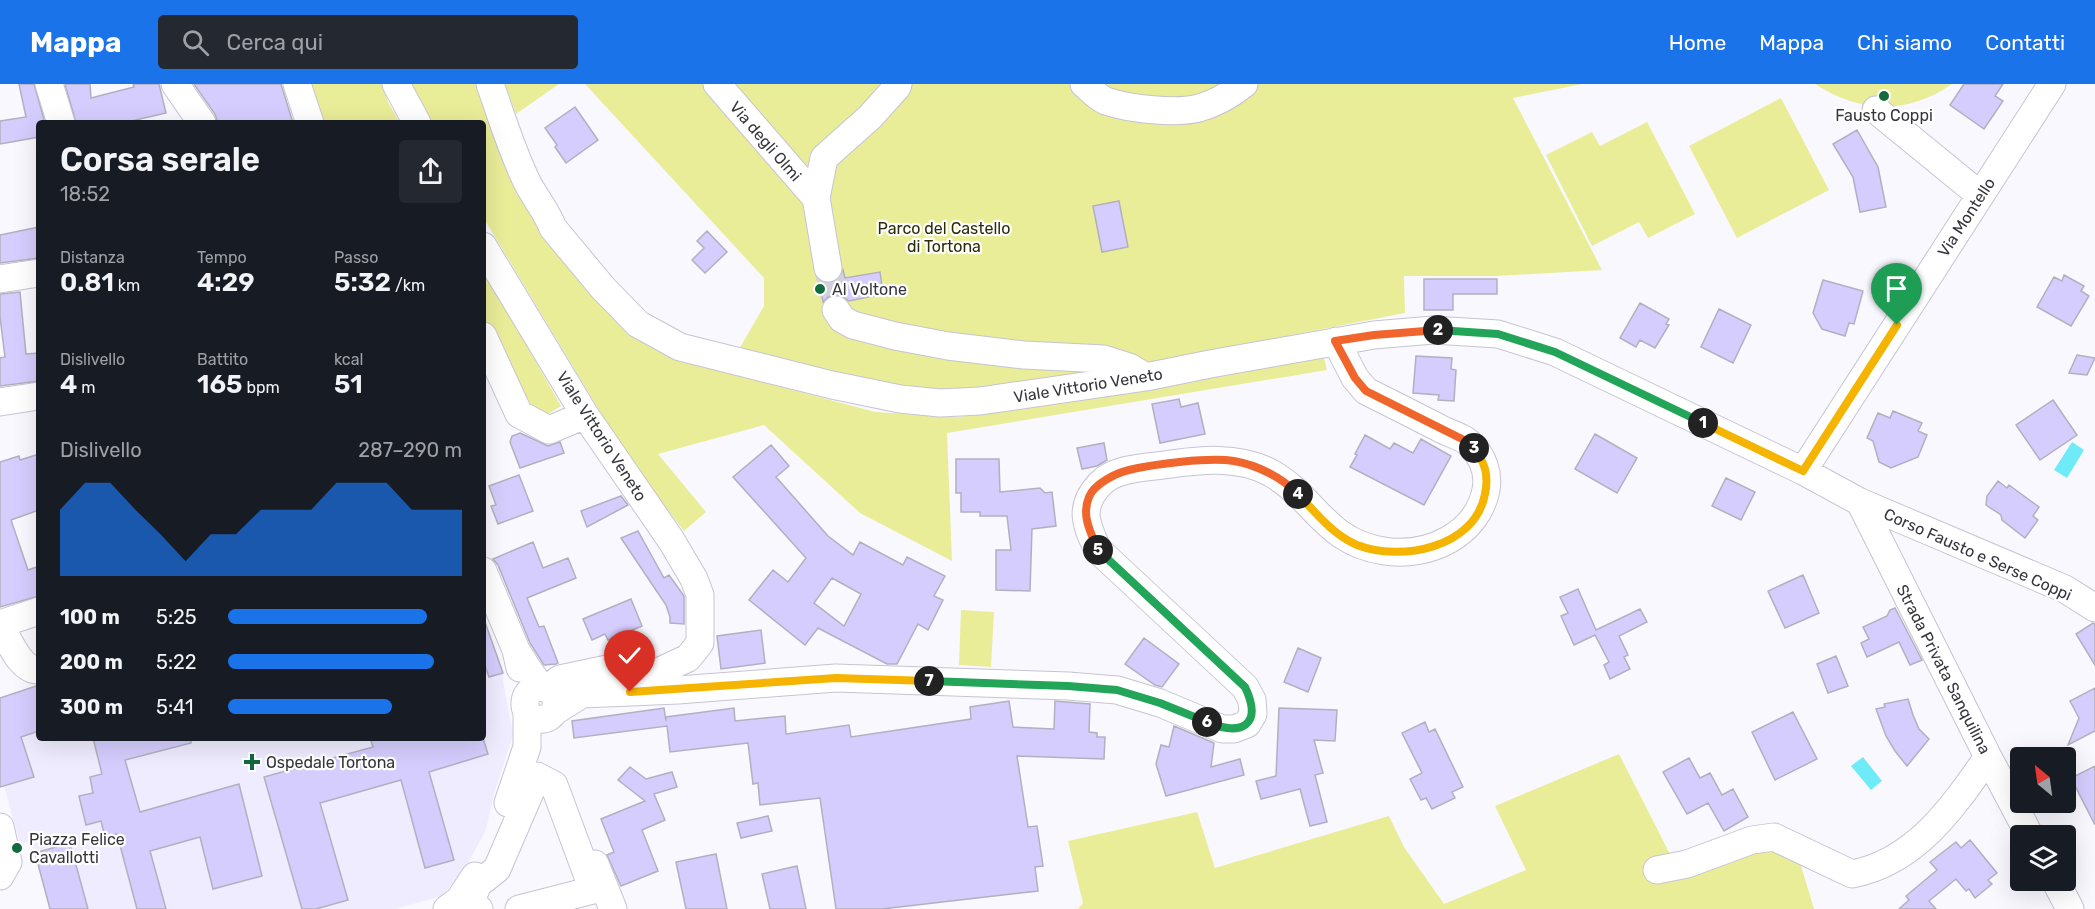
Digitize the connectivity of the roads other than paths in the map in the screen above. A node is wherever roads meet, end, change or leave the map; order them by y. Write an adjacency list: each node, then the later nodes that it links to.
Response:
1 (49, 84): 12 (street)
2 (175, 84): 13 (street)
3 (297, 84): 14 (street)
4 (396, 84): 15 (street)
5 (490, 84): 25 (street, Viale Vittorio Veneto)
6 (717, 84): 17 (street, Via degli Olmi)
7 (898, 84): 17 (street)
8 (1084, 84): 9 (street)
9 (1244, 84)
10 (2052, 84): 16 (street, Via Montello)
11 (1876, 111): 16 (street)
12 (61, 120)
13 (200, 120)
14 (309, 120)
15 (415, 120)
16 (1980, 195): 29 (street, Via Montello)
17 (816, 198): 19 (street)
18 (486, 251): 28 (street, Viale Vittorio Veneto)
19 (828, 268)
20 (36, 273): 21 (street)
21 (0, 279)
22 (836, 310): 25 (street)
23 (1335, 341): 25 (street, Viale Vittorio Veneto); 29 (street, Viale Vittorio Veneto); 37 (street)
24 (486, 342): 28 (street)
25 (1146, 377)
26 (36, 396): 27 (street)
27 (0, 402)
28 (585, 415): 35 (street, Viale Vittorio Veneto)
29 (1803, 471): 30 (street, Corso Fausto e Serse Coppi)
30 (1860, 502): 32 (street, Corso Fausto e Serse Coppi); 40 (street, Strada Privata Sanquilina)
31 (486, 578): 38 (street)
32 (2095, 608)
33 (36, 612): 34 (street)
34 (0, 625): 36 (street)
35 (700, 631): 37 (street, Viale Vittorio Veneto); 38 (street)
36 (36, 670)
37 (582, 694): 38 (street, Viale Vittorio Veneto)
38 (540, 702): 39 (street)
39 (525, 754): 46 (street); 47 (street)
40 (1988, 757): 41 (street, Strada Privata Sanquilina); 43 (street)
41 (2024, 825)
42 (0, 827): 44 (street)
43 (1658, 870)
44 (0, 876)
45 (2061, 891): 50 (street)
46 (610, 901): 49 (street)
47 (464, 907): 48 (street)
48 (519, 909)
49 (548, 909)
50 (2070, 909)

